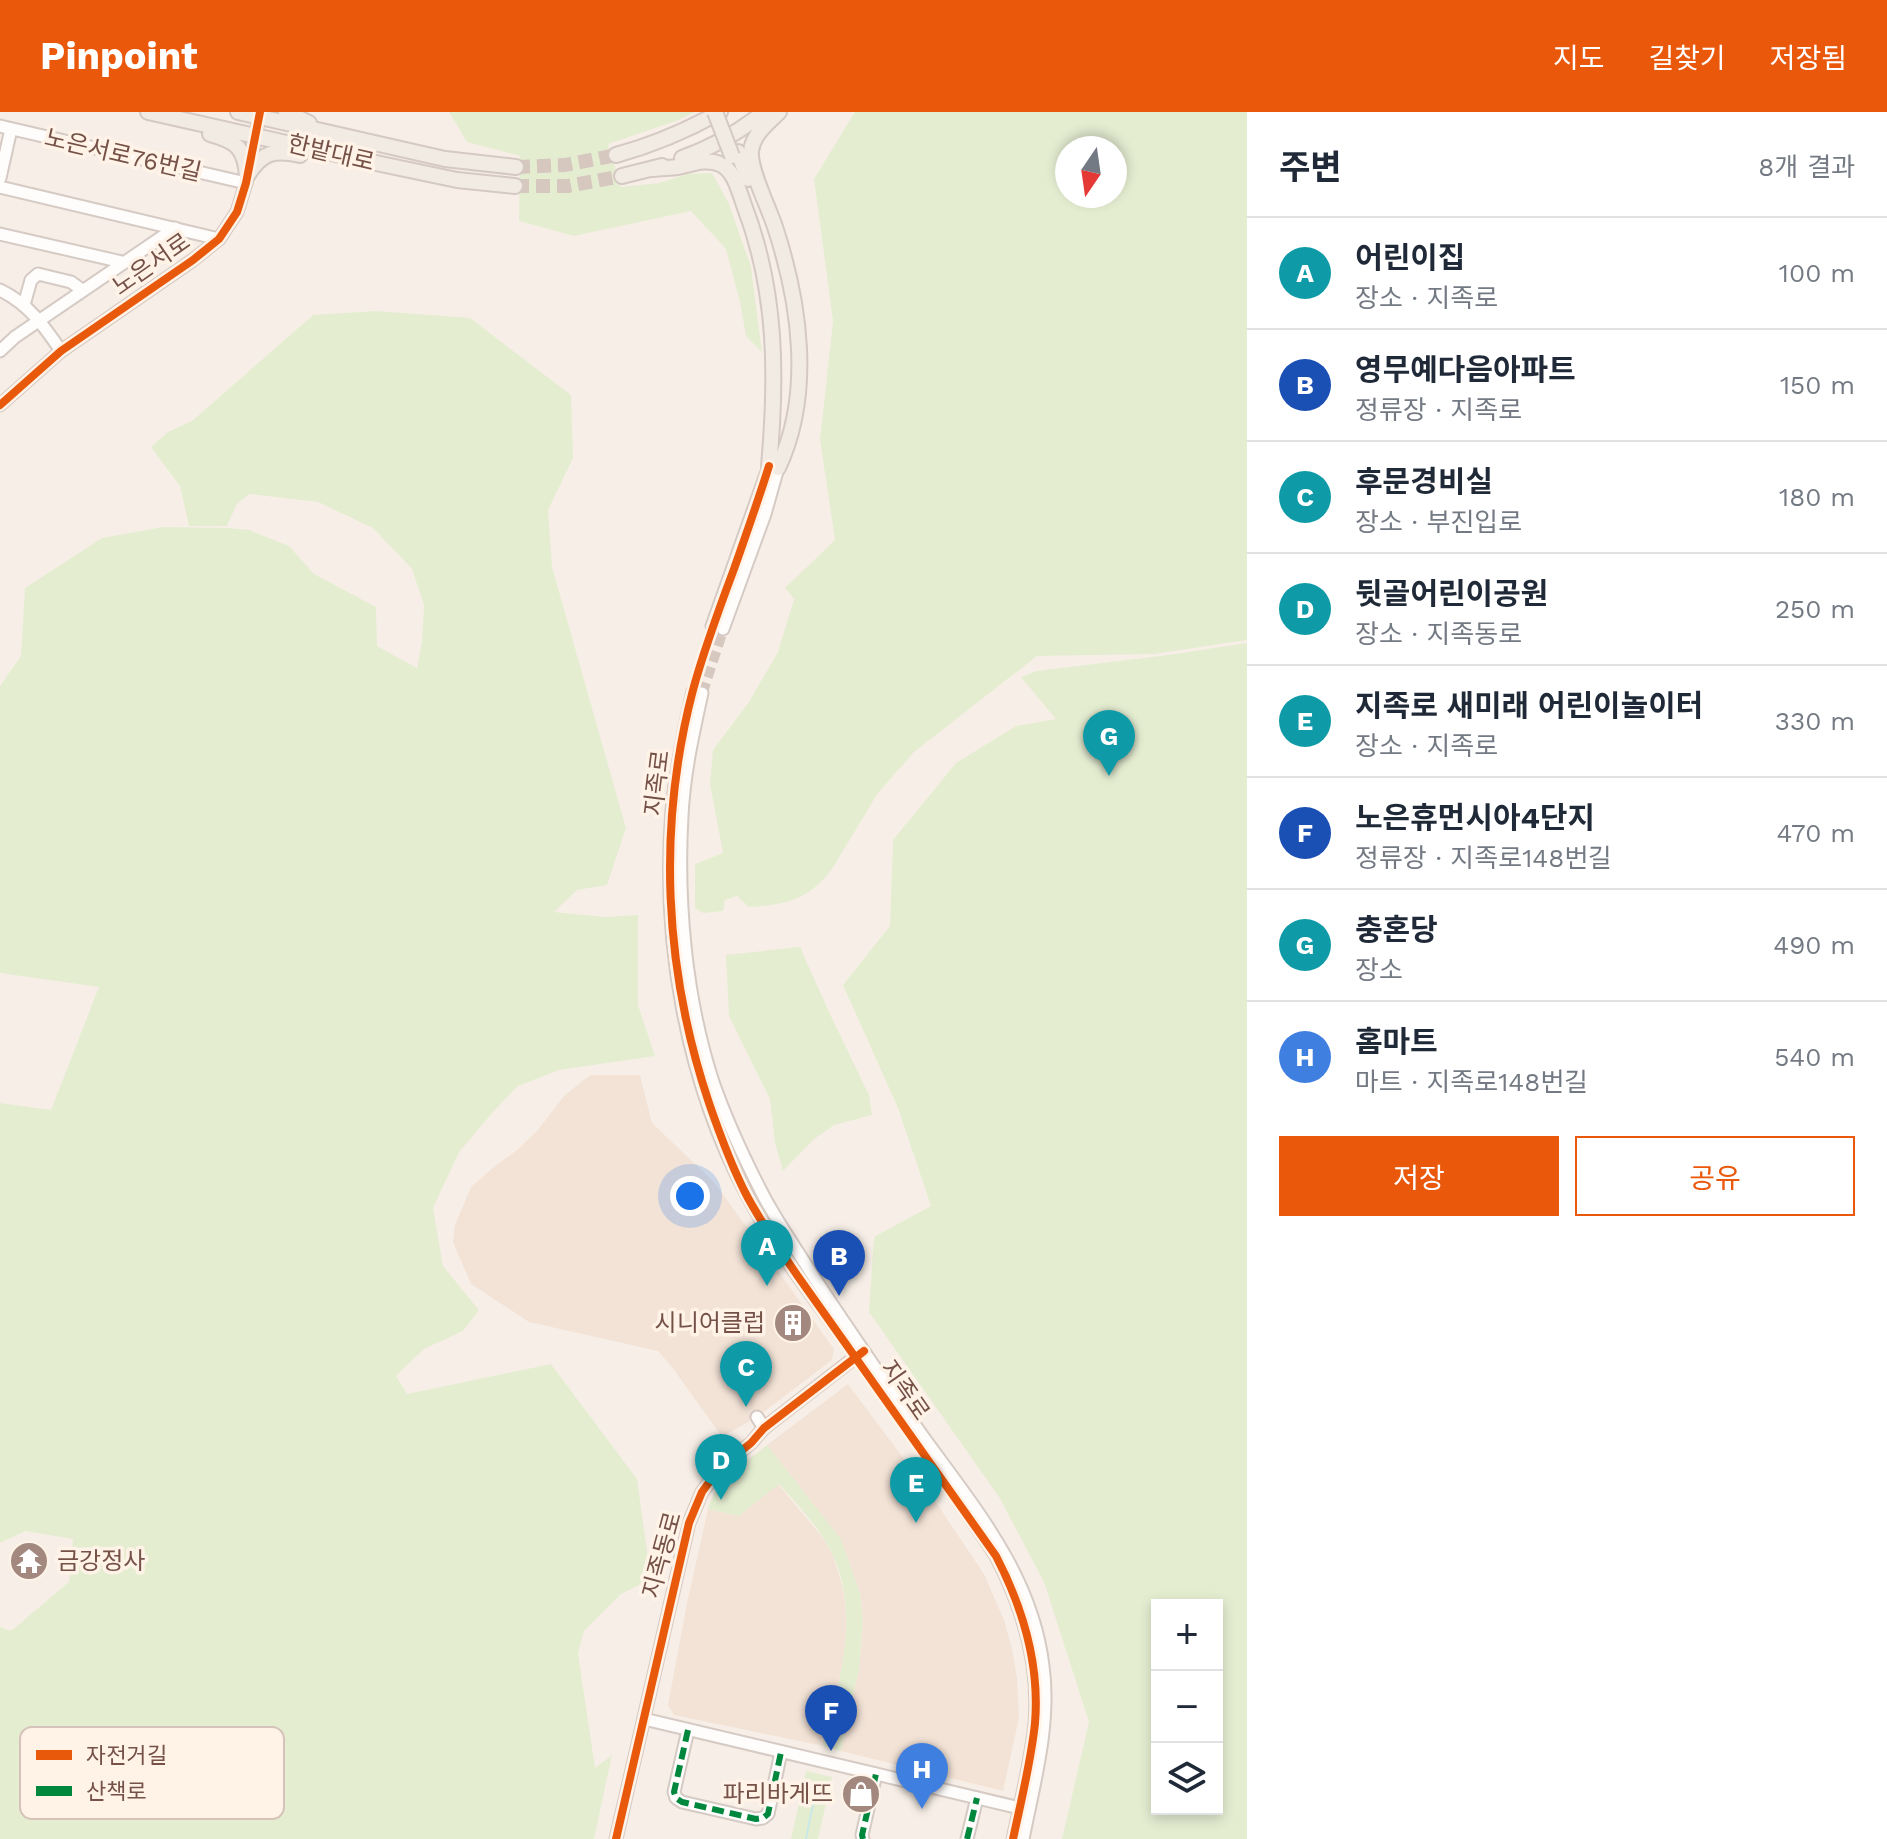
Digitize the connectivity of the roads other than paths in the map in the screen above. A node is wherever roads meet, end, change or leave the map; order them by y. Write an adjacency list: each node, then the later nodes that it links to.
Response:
1 (148, 112): 8 (main road, 한밭대로)
2 (238, 112): 7 (main road, 한밭대로)
3 (286, 112): 10 (main road)
4 (719, 112): 13 (main road); 32 (main road, bridge)
5 (764, 112): 15 (main road)
6 (779, 112): 32 (main road)
7 (259, 115): 10 (main road, 한밭대로); 11 (street, 노은서로)
8 (181, 120): 11 (main road, 한밭대로); 18 (main road)
9 (6, 128): 17 (street); 18 (street, 노은서로76번길)
10 (334, 135): 14 (main road, 한밭대로)
11 (256, 136): 12 (main road, 한밭대로); 18 (street, 노은서로)
12 (329, 153): 18 (main road); 19 (main road, 한밭대로)
13 (616, 155)
14 (516, 167)
15 (653, 169): 16 (main road); 32 (main road)
16 (622, 176)
17 (0, 178)
18 (247, 180): 23 (street, 노은서로)
19 (515, 186)
20 (0, 187): 21 (street)
21 (175, 228): 23 (street); 24 (street)
22 (0, 234): 24 (street)
23 (219, 239): 30 (street, 노은서로)
24 (122, 262): 26 (street)
25 (0, 290): 27 (street)
26 (82, 290): 27 (street); 28 (street)
27 (24, 305): 28 (street)
28 (40, 321): 29 (street); 30 (street)
29 (0, 351)
30 (61, 351): 31 (street, 노은서로)
31 (0, 405)
32 (774, 467): 33 (street)
33 (718, 628)
34 (697, 692): 35 (street, 지족로)
35 (860, 1354): 36 (street, 지족동로); 41 (street, 지족로)
36 (644, 1719): 37 (street); 42 (street, 지족동로)
37 (688, 1730): 38 (street); 38 (street)
38 (781, 1752): 39 (street)
39 (876, 1774): 40 (street); 43 (street)
40 (977, 1798): 41 (street); 44 (street)
41 (1024, 1809): 45 (street, 지족로); 46 (street, 지족로)
42 (616, 1839)
43 (863, 1839)
44 (967, 1839)
45 (1013, 1839)
46 (1023, 1839)

